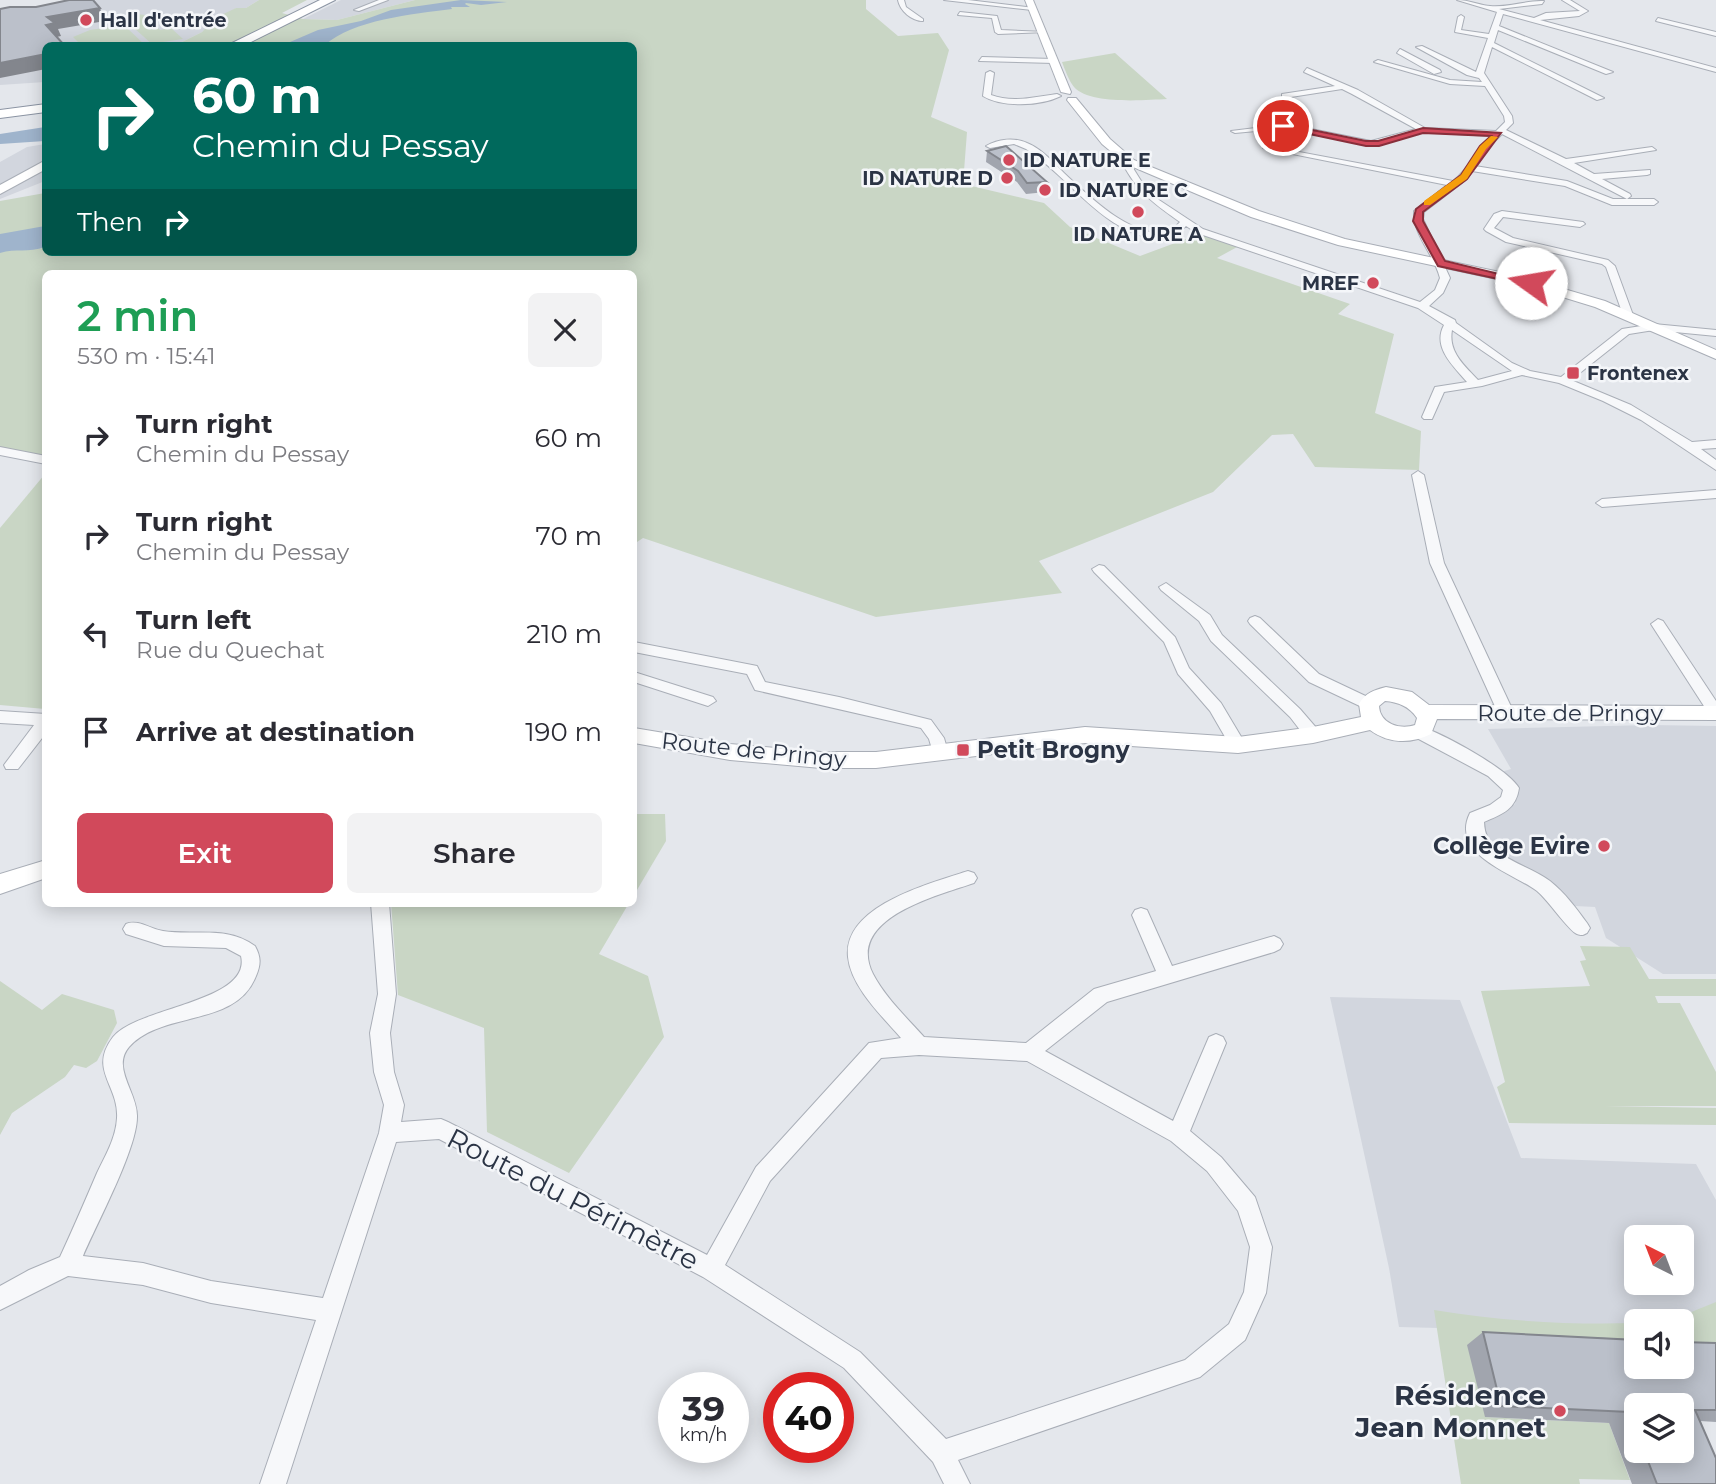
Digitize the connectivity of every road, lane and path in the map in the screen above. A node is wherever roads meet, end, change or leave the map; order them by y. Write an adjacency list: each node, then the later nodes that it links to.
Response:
1 (320, 0): 22 (highway)
2 (329, 0): 18 (highway)
3 (385, 0): 11 (street)
4 (901, 0): 15 (street)
5 (947, 0): 9 (street)
6 (1460, 0): 10 (street)
7 (1536, 0): 10 (street)
8 (1565, 0): 17 (street)
9 (1030, 4): 19 (street)
10 (1488, 9): 12 (street)
11 (357, 10)
12 (1500, 13): 17 (street); 21 (street)
13 (960, 14): 19 (street)
14 (1461, 17): 21 (street)
15 (921, 20)
16 (1658, 20): 20 (street)
17 (1534, 21): 31 (street)
18 (265, 31): 23 (highway); 24 (highway)
19 (1043, 32): 28 (street)
20 (1716, 33)
21 (1492, 36): 32 (street); 34 (street); 35 (street); 38 (street)
22 (232, 42)
23 (241, 42)
24 (245, 42)
25 (1420, 47): 35 (street)
26 (1399, 51): 35 (street)
27 (982, 59): 28 (street)
28 (1054, 61): 37 (street)
29 (1378, 62): 35 (street)
30 (1307, 70): 36 (street)
31 (1716, 70)
32 (1609, 72)
33 (990, 73): 37 (street)
34 (1590, 74)
35 (1483, 80): 46 (street)
36 (1343, 87): 43 (street); 44 (street)
37 (1065, 96): 51 (street)
38 (1600, 97)
39 (42, 109): 40 (highway)
40 (0, 114)
41 (42, 116): 42 (highway)
42 (0, 121)
43 (1291, 127): 44 (street); 45 (street)
44 (1423, 130): 46 (street)
45 (1235, 131)
46 (1500, 133): 50 (street); 52 (street)
47 (990, 146): 63 (street)
48 (1267, 148): 56 (street)
49 (1653, 150): 50 (street)
50 (1565, 162): 55 (street)
51 (1133, 164): 60 (street); 64 (street)
52 (1471, 168): 56 (street); 59 (street)
53 (42, 170): 57 (street)
54 (1647, 172): 55 (street)
55 (1593, 177): 58 (street)
56 (1454, 184): 64 (street)
57 (0, 192)
58 (1627, 196)
59 (1654, 201)
60 (1185, 222): 62 (street); 63 (street)
61 (1580, 224): 66 (street)
62 (1200, 231): 63 (street); 65 (street)
63 (1174, 235)
64 (1441, 264): 65 (street); 66 (street)
65 (1422, 306): 67 (street)
66 (1628, 315): 68 (street)
67 (1451, 322): 71 (street); 73 (street)
68 (1654, 327): 69 (street); 70 (street); 72 (street)
69 (1716, 333)
70 (1716, 355)
71 (1522, 372): 72 (street); 73 (street)
72 (1563, 381): 76 (street)
73 (1475, 384): 74 (street)
74 (1428, 416)
75 (1716, 444): 76 (street)
76 (1692, 446): 79 (street)
77 (0, 451): 78 (street)
78 (42, 459)
79 (1716, 466)
80 (1418, 475): 92 (street)
81 (1716, 494): 82 (street)
82 (1602, 503)
83 (1100, 569): 100 (street)
84 (1166, 587): 98 (street)
85 (1255, 621): 91 (street)
86 (1658, 624): 93 (street)
87 (637, 648): 101 (street)
88 (637, 678): 89 (street)
89 (708, 701)
90 (1424, 712): 91 (street, Route de Pringy); 92 (street, Route de Pringy); 97 (street)
91 (1371, 713): 97 (street, Route de Pringy); 98 (street, Route de Pringy)
92 (1506, 713): 93 (street, Route de Pringy)
93 (1716, 713)
94 (0, 717): 95 (street)
95 (42, 721)
96 (42, 726): 102 (street)
97 (1419, 732): 108 (street, Route de Pringy)
98 (1312, 735): 100 (street, Route de Pringy)
99 (637, 736): 101 (street, Route de Pringy)
100 (1238, 745): 101 (street, Route de Pringy)
101 (940, 752)
102 (12, 765)
103 (42, 870): 105 (street)
104 (968, 878): 113 (street)
105 (0, 884)
106 (380, 907): 115 (street)
107 (1141, 915): 111 (street)
108 (1581, 928)
109 (132, 929): 117 (street)
110 (1274, 944): 111 (street)
111 (1168, 977): 114 (street)
112 (1216, 1043): 116 (street)
113 (919, 1046): 114 (street); 118 (street)
114 (1029, 1052): 116 (street)
115 (389, 1133): 118 (street, Route du Périmètre); 120 (street)
116 (1178, 1133): 121 (street)
117 (68, 1265): 119 (street); 120 (street)
118 (711, 1269): 121 (street, Route du Périmètre)
119 (0, 1299)
120 (330, 1311): 122 (street)
121 (942, 1453): 123 (street, Route du Périmètre)
122 (273, 1484)
123 (957, 1484)

